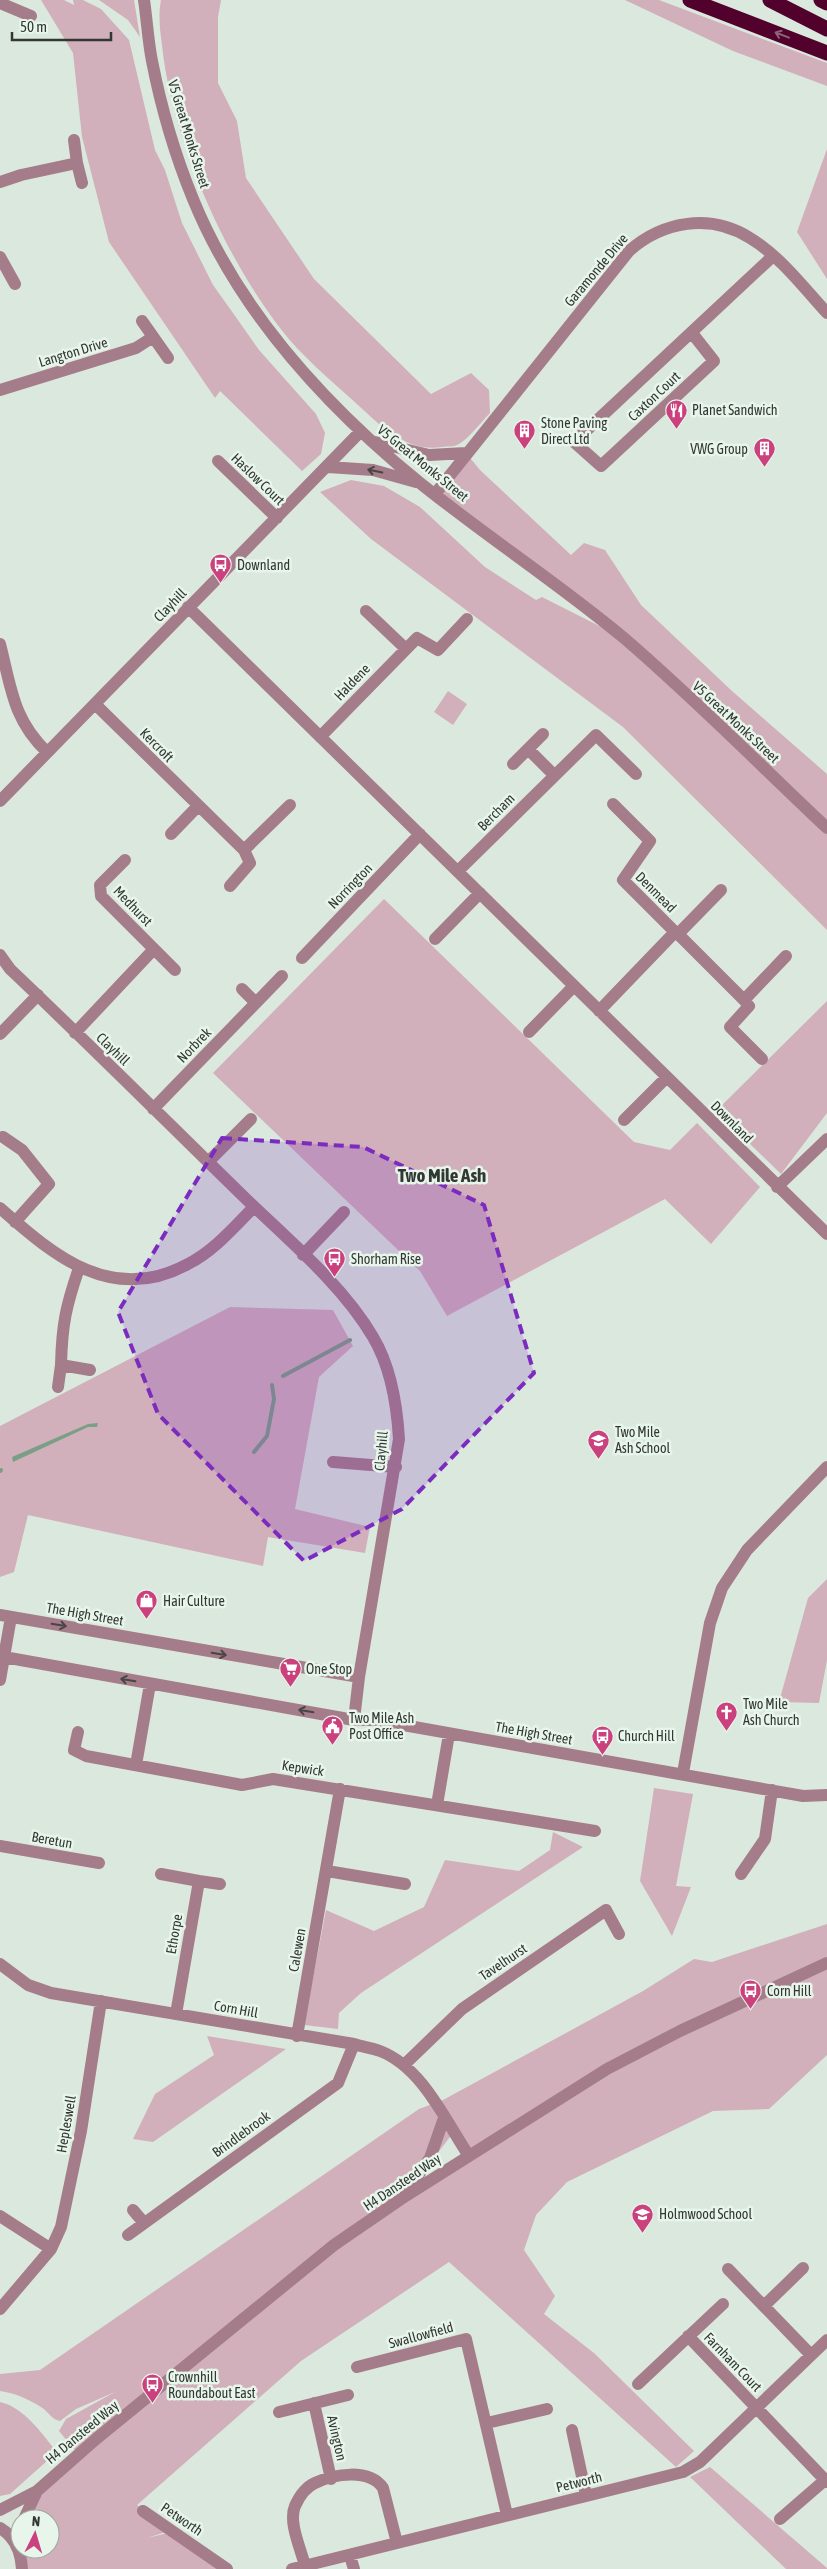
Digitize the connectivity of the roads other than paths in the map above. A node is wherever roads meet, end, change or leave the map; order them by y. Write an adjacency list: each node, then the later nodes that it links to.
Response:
1 (144, 0): 10 (street, V5 Great Monks Street)
2 (152, 0): 10 (street, V5 Great Monks Street)
3 (690, 0): 12 (highway, one-way to 3)
4 (770, 0): 11 (highway)
5 (821, 0): 7 (highway)
6 (0, 3): 8 (street)
7 (827, 3)
8 (14, 4): 9 (street)
9 (31, 16)
10 (147, 18): 26 (street, V5 Great Monks Street)
11 (827, 29)
12 (827, 53)
13 (74, 140): 14 (street)
14 (77, 163): 15 (street); 16 (street)
15 (0, 182)
16 (82, 183)
17 (773, 256): 20 (street, Garamonde Drive); 22 (street, Caxton Court); 28 (street, Garamonde Drive)
18 (1, 262): 19 (street)
19 (15, 284)
20 (827, 313)
21 (142, 321): 23 (street)
22 (692, 334): 22 (street, Caxton Court)
23 (153, 337): 24 (street); 25 (street, Langton Drive)
24 (168, 358)
25 (0, 390)
26 (361, 431): 27 (street, V5 Great Monks Street); 30 (street, Clayhill)
27 (372, 442): 28 (street); 31 (street, V5 Great Monks Street)
28 (466, 453): 32 (street, Garamonde Drive)
29 (218, 461): 33 (street, Haslow Court)
30 (328, 467): 31 (street, one-way to 30); 33 (street, Clayhill)
31 (421, 483): 32 (street, V5 Great Monks Street)
32 (435, 494): 51 (street, V5 Great Monks Street)
33 (277, 518): 34 (street, Clayhill)
34 (188, 607): 39 (street, Clayhill); 41 (street, Downland)
35 (366, 611): 38 (street)
36 (467, 619): 38 (street, Haldene)
37 (0, 644): 43 (street)
38 (406, 649): 41 (street, Haldene)
39 (95, 704): 43 (street, Clayhill); 50 (street, Kercroft)
40 (543, 734): 42 (street)
41 (320, 737): 53 (street, Downland)
42 (528, 749): 44 (street); 46 (street)
43 (47, 752): 47 (street, Clayhill)
44 (513, 764)
45 (636, 774): 46 (street, Bercham)
46 (554, 776): 56 (street, Bercham)
47 (0, 801)
48 (290, 804): 54 (street)
49 (613, 804): 60 (street, Denmead)
50 (198, 806): 52 (street); 54 (street, Kercroft)
51 (827, 828)
52 (171, 834)
53 (420, 834): 56 (street, Downland); 65 (street, Norrington)
54 (244, 850): 57 (street)
55 (125, 860): 62 (street, Medhurst)
56 (458, 871): 59 (street, Downland)
57 (230, 886)
58 (721, 890): 60 (street, Denmead)
59 (480, 893): 61 (street); 68 (street, Downland)
60 (677, 933): 71 (street, Denmead); 73 (street, Denmead)
61 (435, 939)
62 (154, 949): 66 (street, Medhurst); 75 (street)
63 (0, 955): 70 (street, Clayhill)
64 (786, 956): 71 (street)
65 (302, 958)
66 (175, 970)
67 (282, 976): 72 (street, Norbrek)
68 (574, 986): 73 (street, Downland); 74 (street)
69 (242, 989): 72 (street)
70 (38, 995): 75 (street, Clayhill); 76 (street)
71 (744, 1000): 77 (street)
72 (256, 1003): 79 (street, Norbrek)
73 (599, 1011): 78 (street, Downland)
74 (529, 1032)
75 (75, 1033): 79 (street, Clayhill)
76 (0, 1034)
77 (762, 1058)
78 (667, 1077): 81 (street); 85 (street, Downland)
79 (153, 1108): 84 (street, Clayhill)
80 (251, 1119): 84 (street)
81 (624, 1120)
82 (3, 1137): 89 (street)
83 (827, 1139): 85 (street)
84 (208, 1162): 86 (street, Clayhill)
85 (777, 1187): 90 (street, Downland)
86 (254, 1207): 91 (street, Clayhill); 92 (street)
87 (0, 1208): 89 (street)
88 (344, 1212): 91 (street)
89 (16, 1222): 92 (street)
90 (827, 1234)
91 (303, 1255): 97 (street, Clayhill)
92 (79, 1268): 93 (street)
93 (61, 1365): 94 (street); 95 (street)
94 (90, 1370)
95 (58, 1387)
96 (333, 1462): 97 (street)
97 (396, 1467): 101 (street, Clayhill)
98 (827, 1467): 108 (street)
99 (6, 1616): 100 (street); 101 (street, The High Street, one-way to 101)
100 (4, 1657): 102 (street); 103 (street, The High Street, one-way to 100)
101 (359, 1677): 104 (street)
102 (0, 1680)
103 (150, 1684): 104 (street, The High Street, one-way to 103); 107 (street)
104 (354, 1720): 106 (street, The High Street)
105 (78, 1732): 107 (street, Kepwick)
106 (449, 1734): 108 (street, The High Street); 112 (street)
107 (136, 1765): 109 (street, Kepwick)
108 (683, 1773): 110 (street, The High Street)
109 (340, 1789): 112 (street, Kepwick); 116 (street, Calewen)
110 (772, 1790): 111 (street, The High Street); 118 (street)
111 (827, 1795)
112 (438, 1805): 113 (street, Kepwick)
113 (595, 1831)
114 (0, 1846): 115 (street, Beretun)
115 (98, 1863)
116 (326, 1870): 121 (street); 127 (street, Calewen)
117 (161, 1874): 119 (street)
118 (740, 1874)
119 (199, 1881): 120 (street); 126 (street, Ethorpe)
120 (220, 1884)
121 (405, 1884)
122 (620, 1934): 129 (street, Tavelhurst)
123 (827, 1962): 131 (street, H4 Dansteed Way)
124 (0, 1964): 125 (street, Corn Hill)
125 (101, 2001): 126 (street, Corn Hill); 137 (street, Hepleswell)
126 (176, 2014): 127 (street, Corn Hill)
127 (297, 2036): 128 (street, Corn Hill)
128 (354, 2044): 129 (street, Corn Hill); 135 (street, Brindlebrook)
129 (404, 2065): 130 (street, Corn Hill)
130 (444, 2118): 131 (street, Corn Hill); 132 (street)
131 (469, 2156): 132 (street, H4 Dansteed Way)
132 (402, 2200): 157 (street, H4 Dansteed Way)
133 (133, 2210): 135 (street)
134 (0, 2216): 137 (street)
135 (144, 2223): 136 (street, Brindlebrook)
136 (128, 2235)
137 (51, 2249): 142 (street, Hepleswell)
138 (803, 2268): 141 (street)
139 (728, 2269): 141 (street)
140 (723, 2304): 143 (street, Farnham Court)
141 (764, 2306): 145 (street)
142 (0, 2310)
143 (688, 2336): 147 (street, Farnham Court); 150 (street, Farnham Court)
144 (827, 2340): 145 (street, Petworth)
145 (811, 2356): 150 (street, Petworth)
146 (357, 2367): 153 (street, Swallowfield)
147 (638, 2384)
148 (348, 2395): 149 (street, Avington)
149 (314, 2403): 152 (street, Avington); 155 (street, Avington)
150 (756, 2407): 156 (street, Farnham Court); 158 (street, Petworth)
151 (547, 2409): 153 (street)
152 (279, 2412)
153 (487, 2423): 162 (street, Swallowfield)
154 (572, 2430): 158 (street)
155 (331, 2479): 166 (street, Avington); 168 (street, Avington)
156 (826, 2481): 163 (street)
157 (37, 2491): 159 (street, H4 Dansteed Way); 160 (street, H4 Dansteed Way)
158 (586, 2496): 162 (street, Petworth)
159 (29, 2509)
160 (0, 2510)
161 (143, 2511): 169 (street, Petworth)
162 (507, 2515): 166 (street, Petworth)
163 (780, 2519)
164 (0, 2528): 165 (street)
165 (10, 2536)
166 (397, 2543): 167 (street, Petworth)
167 (350, 2556): 168 (street, Petworth); 170 (street)
168 (298, 2567)
169 (228, 2569)
170 (354, 2569)

